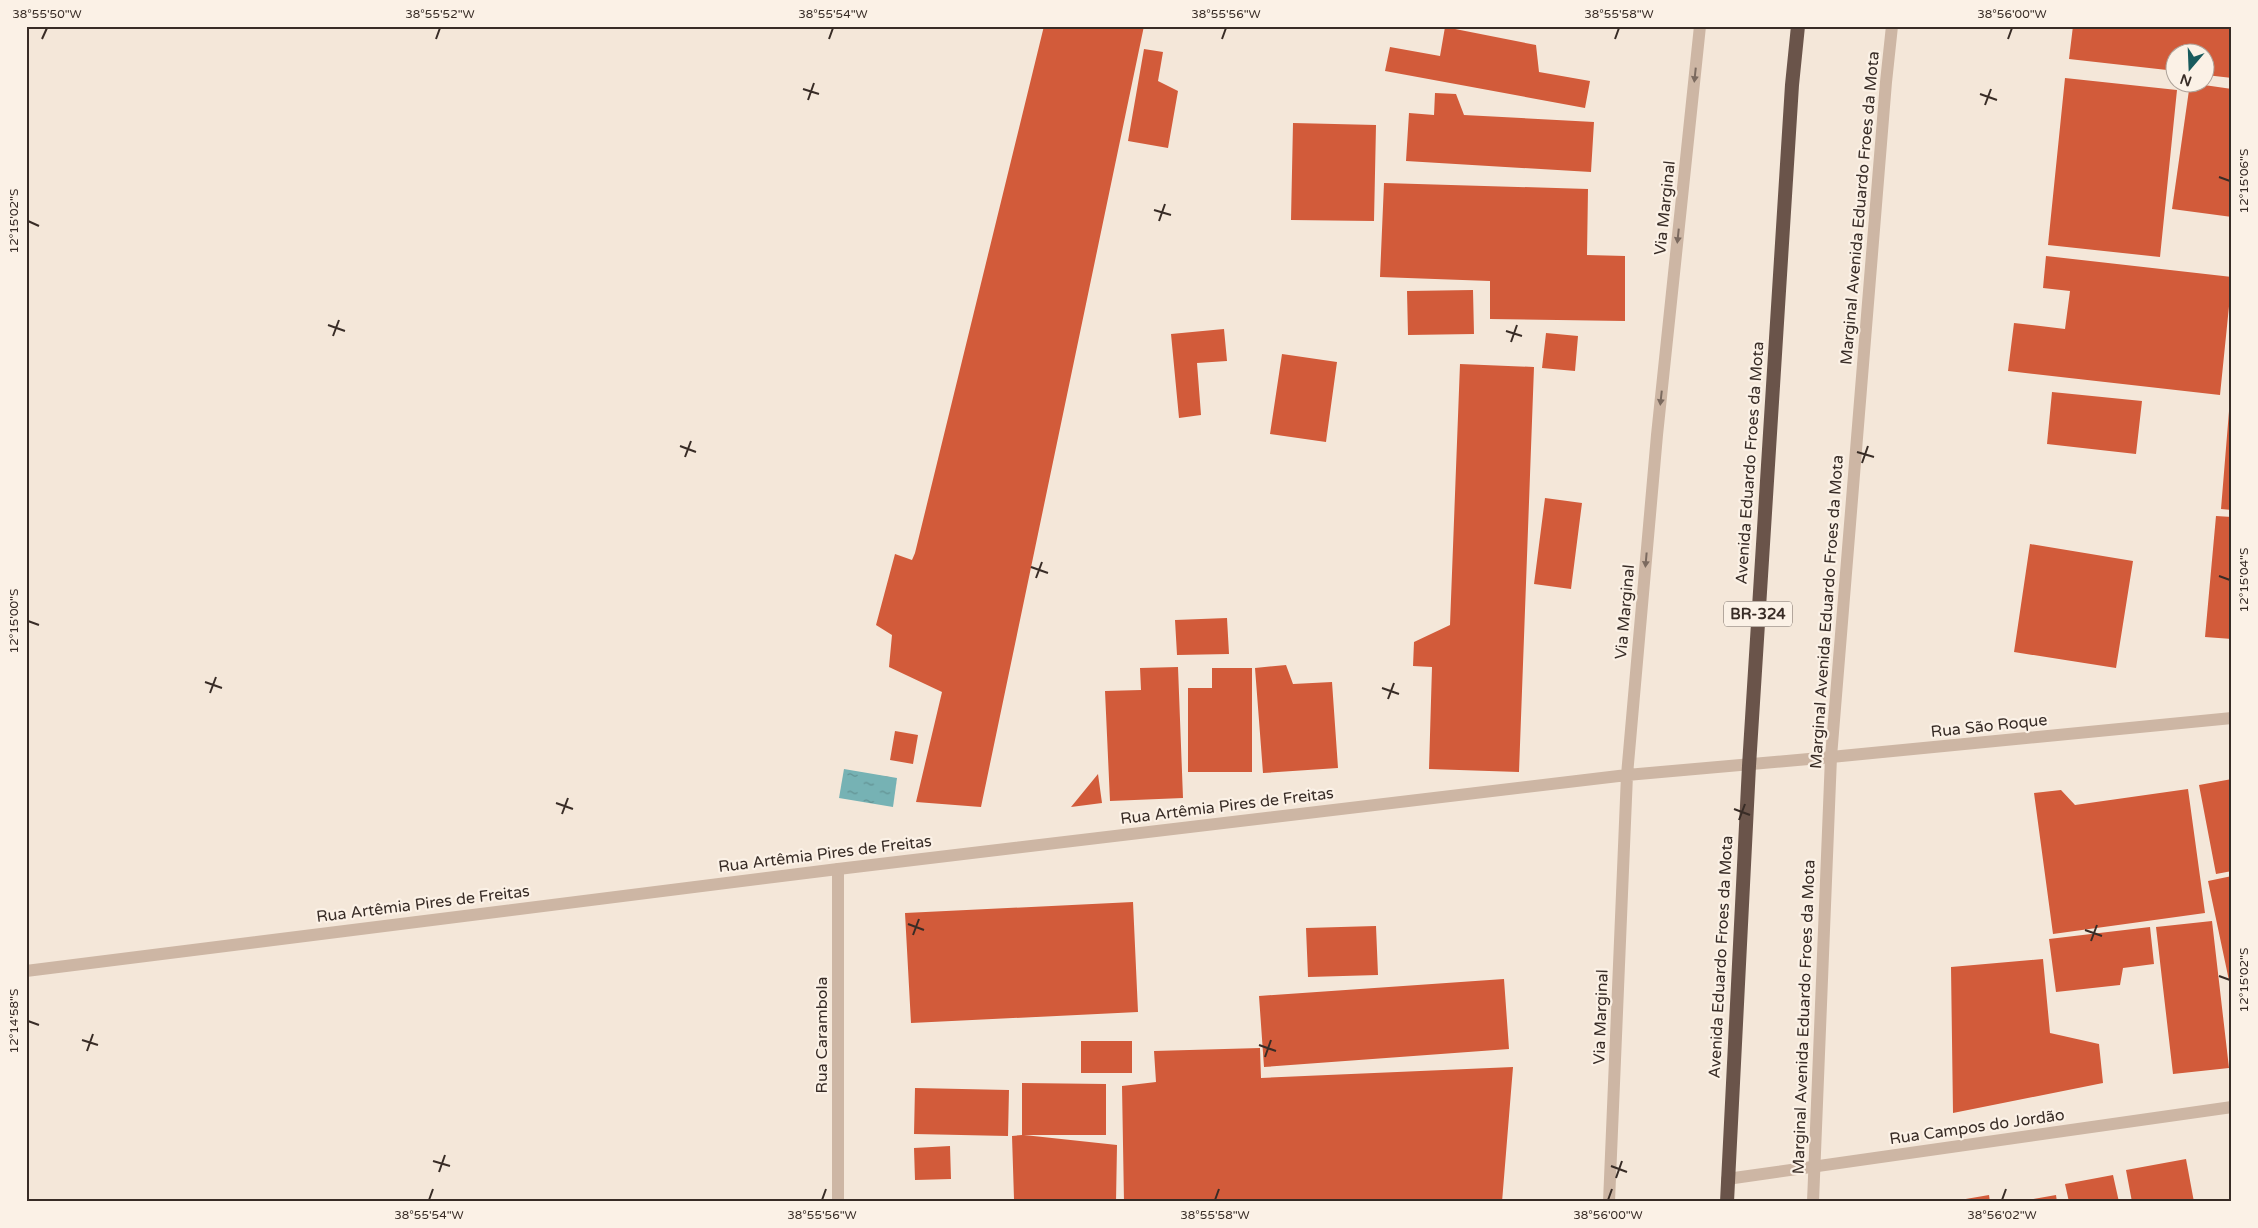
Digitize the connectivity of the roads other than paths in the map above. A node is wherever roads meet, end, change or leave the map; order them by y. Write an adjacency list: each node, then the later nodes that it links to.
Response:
1 (1700, 26): 7 (street, Via Marginal, one-way to 7)
2 (1798, 26): 6 (highway, Avenida Eduardo Froes da Mota / BR-324)
3 (1892, 26): 5 (street, Marginal Avenida Eduardo Froes da Mota)
4 (2232, 718): 5 (street, Rua São Roque)
5 (1832, 757): 6 (street, Rua São Roque); 11 (street, Marginal Avenida Eduardo Froes da Mota)
6 (1749, 766): 7 (street, Rua Artêmia Pires de Freitas); 12 (highway, Avenida Eduardo Froes da Mota / BR-324)
7 (1627, 775): 8 (street, Rua Artêmia Pires de Freitas); 14 (street, Via Marginal)
8 (838, 869): 9 (street, Rua Artêmia Pires de Freitas); 13 (street, Rua Carambola)
9 (26, 970)
10 (2232, 1107): 11 (street, Rua Campos do Jordão)
11 (1814, 1167): 12 (street, Rua Campos do Jordão); 16 (street, Marginal Avenida Eduardo Froes da Mota)
12 (1727, 1179): 15 (highway, Avenida Eduardo Froes da Mota / BR-324)
13 (838, 1202)
14 (1609, 1202)
15 (1727, 1202)
16 (1813, 1202)

